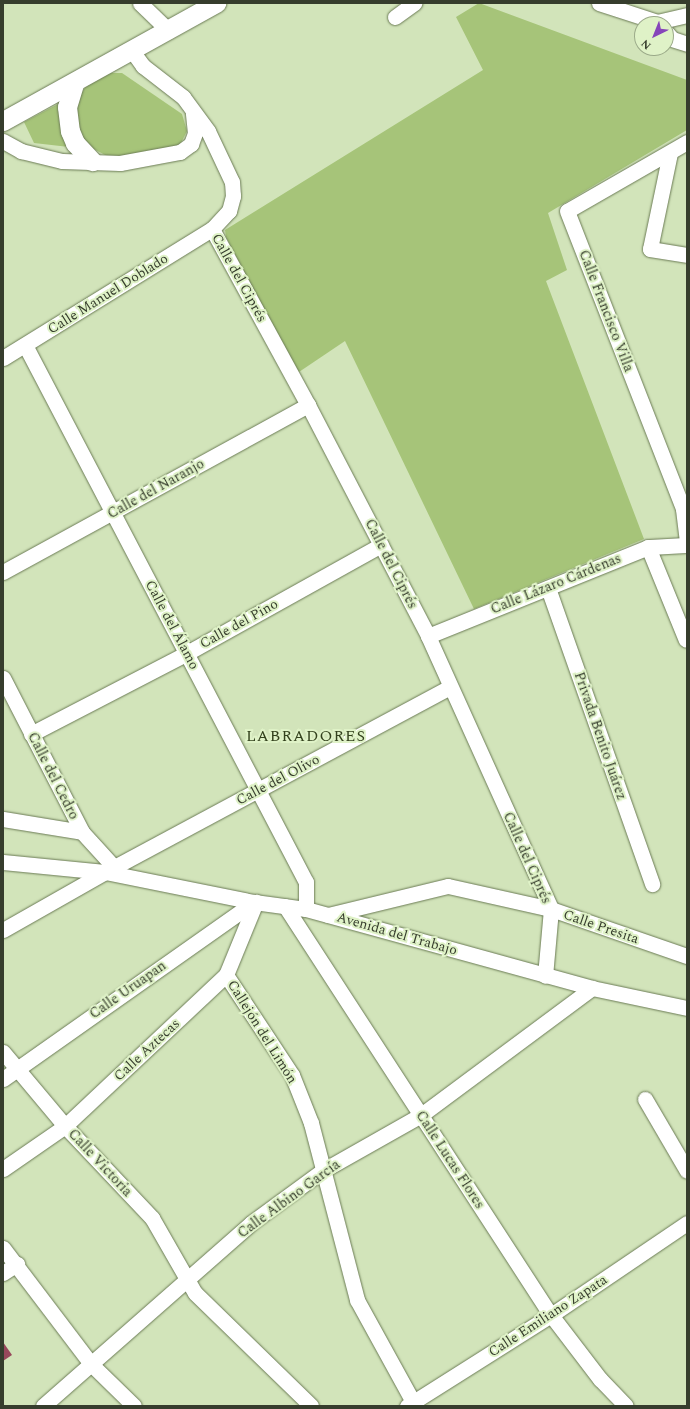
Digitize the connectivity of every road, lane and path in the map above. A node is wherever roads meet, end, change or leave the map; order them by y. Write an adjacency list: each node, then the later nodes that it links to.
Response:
1 (140, 3): 9 (street)
2 (216, 3): 9 (main road)
3 (414, 3): 7 (street)
4 (599, 3): 6 (street)
5 (687, 15): 8 (street)
6 (634, 16)
7 (395, 17)
8 (674, 20)
9 (169, 31): 12 (main road)
10 (674, 40): 11 (street)
11 (687, 44)
12 (132, 51): 13 (main road); 14 (street)
13 (74, 84): 15 (main road); 19 (main road)
14 (192, 110): 19 (street); 20 (street, Calle Manuel Doblado)
15 (3, 122)
16 (3, 141): 19 (street)
17 (687, 142): 18 (street, Calle Francisco Villa)
18 (670, 153): 21 (street); 26 (street, Calle Francisco Villa)
19 (92, 160)
20 (212, 229): 22 (street, Calle Manuel Doblado); 24 (street, Calle del Ciprés)
21 (687, 255)
22 (25, 345): 23 (street, Calle Manuel Doblado); 27 (street, Calle del Álamo)
23 (3, 358)
24 (308, 405): 27 (street, Calle del Naranjo); 29 (street, Calle del Ciprés)
25 (687, 490): 26 (street)
26 (683, 509): 28 (street, Calle Francisco Villa)
27 (113, 513): 31 (street, Calle del Naranjo); 35 (street, Calle del Álamo)
28 (687, 544): 30 (street, Calle Lázaro Cárdenas)
29 (381, 545): 33 (street, Calle del Ciprés); 35 (street, Calle del Pino)
30 (648, 547): 32 (street, Calle Lázaro Cárdenas); 34 (street)
31 (3, 572)
32 (548, 588): 33 (street, Calle Lázaro Cárdenas); 44 (street, Privada Benito Juárez)
33 (428, 636): 37 (street, Calle del Ciprés)
34 (686, 640)
35 (187, 653): 38 (street, Calle del Pino); 39 (street, Calle del Álamo)
36 (3, 678): 38 (street, Calle del Cedro)
37 (450, 687): 39 (street, Calle del Olivo); 48 (street, Calle del Ciprés)
38 (31, 734): 41 (street, Calle del Cedro)
39 (259, 790): 43 (street, Calle del Olivo); 47 (street, Calle del Álamo)
40 (3, 819): 41 (street)
41 (82, 832): 43 (street, Calle del Cedro)
42 (3, 862): 43 (street, Avenida del Trabajo)
43 (109, 870): 45 (street, Avenida del Trabajo); 50 (street, Calle del Olivo)
44 (652, 884)
45 (255, 902): 46 (street, Avenida del Trabajo); 52 (street, Calle Aztecas); 57 (street, Calle Uruapan)
46 (285, 906): 47 (street, Avenida del Trabajo); 60 (street, Calle Lucas Flores)
47 (306, 909): 49 (street, Avenida del Trabajo)
48 (551, 909): 49 (street, Calle Presita); 51 (street, Calle Presita); 53 (street)
49 (327, 915): 53 (street, Avenida del Trabajo)
50 (3, 930)
51 (687, 956)
52 (226, 975): 61 (street, Calle Aztecas); 63 (street, Callejón del Limón)
53 (545, 976): 54 (street, Avenida del Trabajo)
54 (592, 988): 55 (street, Avenida del Trabajo); 60 (street, Calle Albino García)
55 (687, 1008)
56 (3, 1052): 57 (street, Calle Victoria)
57 (17, 1068): 58 (street, Calle Uruapan); 61 (street, Calle Victoria)
58 (3, 1080)
59 (645, 1099): 64 (street)
60 (421, 1115): 63 (street, Calle Albino García); 70 (street, Calle Lucas Flores)
61 (65, 1126): 62 (street, Calle Aztecas); 69 (street, Calle Victoria)
62 (3, 1169)
63 (322, 1171): 69 (street, Calle Albino García); 72 (street, Callejón del Limón)
64 (687, 1171)
65 (687, 1223): 70 (street, Calle Emiliano Zapata)
66 (3, 1248): 67 (street)
67 (17, 1264): 68 (street); 71 (street)
68 (3, 1273)
69 (187, 1280): 71 (street, Calle Albino García); 75 (street, Calle Victoria)
70 (551, 1315): 72 (street, Calle Emiliano Zapata); 76 (street, Calle Lucas Flores)
71 (91, 1364): 73 (street, Calle Albino García); 74 (street)
72 (410, 1404)
73 (43, 1406)
74 (134, 1406)
75 (311, 1406)
76 (626, 1406)

